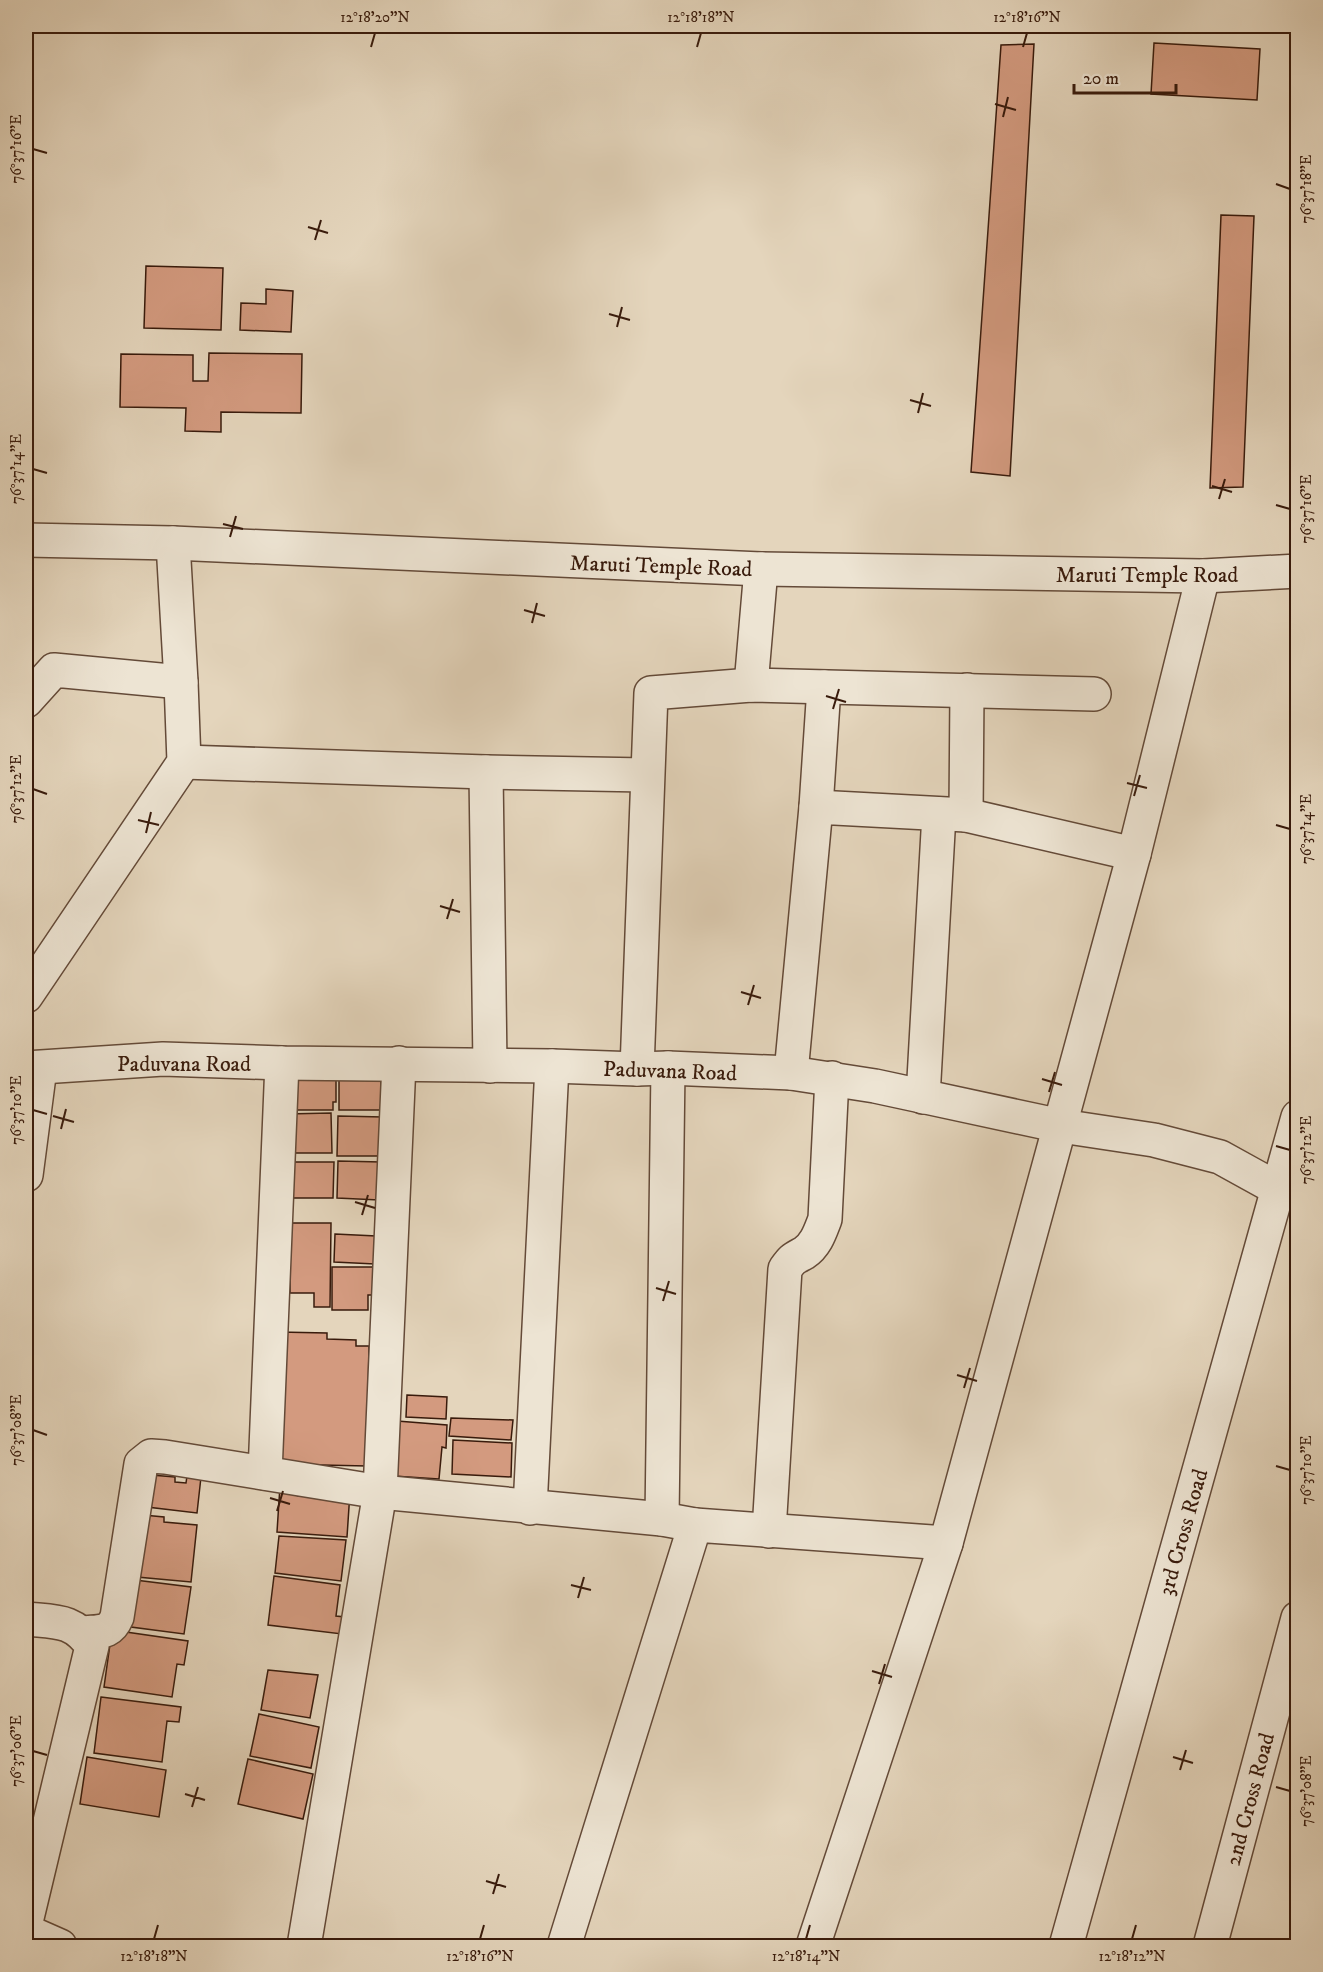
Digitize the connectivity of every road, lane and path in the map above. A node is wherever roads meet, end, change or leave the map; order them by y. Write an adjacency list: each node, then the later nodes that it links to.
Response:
1 (26, 540): 2 (street, Maruti Temple Road)
2 (172, 543): 3 (street, Maruti Temple Road); 7 (street)
3 (761, 569): 5 (street, Maruti Temple Road); 8 (street)
4 (1298, 571): 5 (street, Maruti Temple Road)
5 (1203, 576): 18 (street)
6 (40, 669): 7 (street); 12 (street)
7 (182, 682): 13 (street)
8 (751, 685): 9 (street); 15 (street)
9 (824, 687): 10 (street); 16 (street)
10 (967, 690): 11 (street); 17 (street)
11 (1094, 694)
12 (26, 701)
13 (184, 762): 14 (street); 19 (street)
14 (486, 772): 15 (street); 22 (street)
15 (646, 775): 25 (street)
16 (816, 807): 17 (street); 26 (street)
17 (952, 815): 18 (street); 28 (street)
18 (1134, 854): 30 (street)
19 (26, 996)
20 (282, 1063): 21 (street, Paduvana Road); 24 (street, Paduvana Road); 33 (street)
21 (399, 1063): 22 (street, Paduvana Road); 34 (street)
22 (490, 1066): 23 (street, Paduvana Road)
23 (552, 1066): 25 (street, Paduvana Road); 35 (street)
24 (33, 1068): 31 (street)
25 (652, 1069): 26 (street, Paduvana Road); 36 (street)
26 (791, 1073): 27 (street, Paduvana Road)
27 (832, 1078): 28 (street, Paduvana Road); 38 (street)
28 (923, 1097): 30 (street, Paduvana Road)
29 (1298, 1117): 32 (street, 3rd Cross Road)
30 (1061, 1126): 32 (street, Paduvana Road); 39 (street)
31 (26, 1175)
32 (1288, 1192): 49 (street, 3rd Cross Road)
33 (265, 1473): 34 (street); 42 (street)
34 (380, 1492): 35 (street); 46 (street)
35 (530, 1508): 36 (street)
36 (662, 1520): 37 (street)
37 (695, 1525): 38 (street); 47 (street)
38 (769, 1531): 39 (street)
39 (946, 1543): 48 (street)
40 (1298, 1618): 50 (street, 2nd Cross Road)
41 (26, 1619): 42 (street)
42 (84, 1633): 43 (street)
43 (26, 1922)
44 (26, 1931): 45 (street)
45 (60, 1947)
46 (304, 1947)
47 (564, 1947)
48 (813, 1947)
49 (1066, 1947)
50 (1210, 1947)

